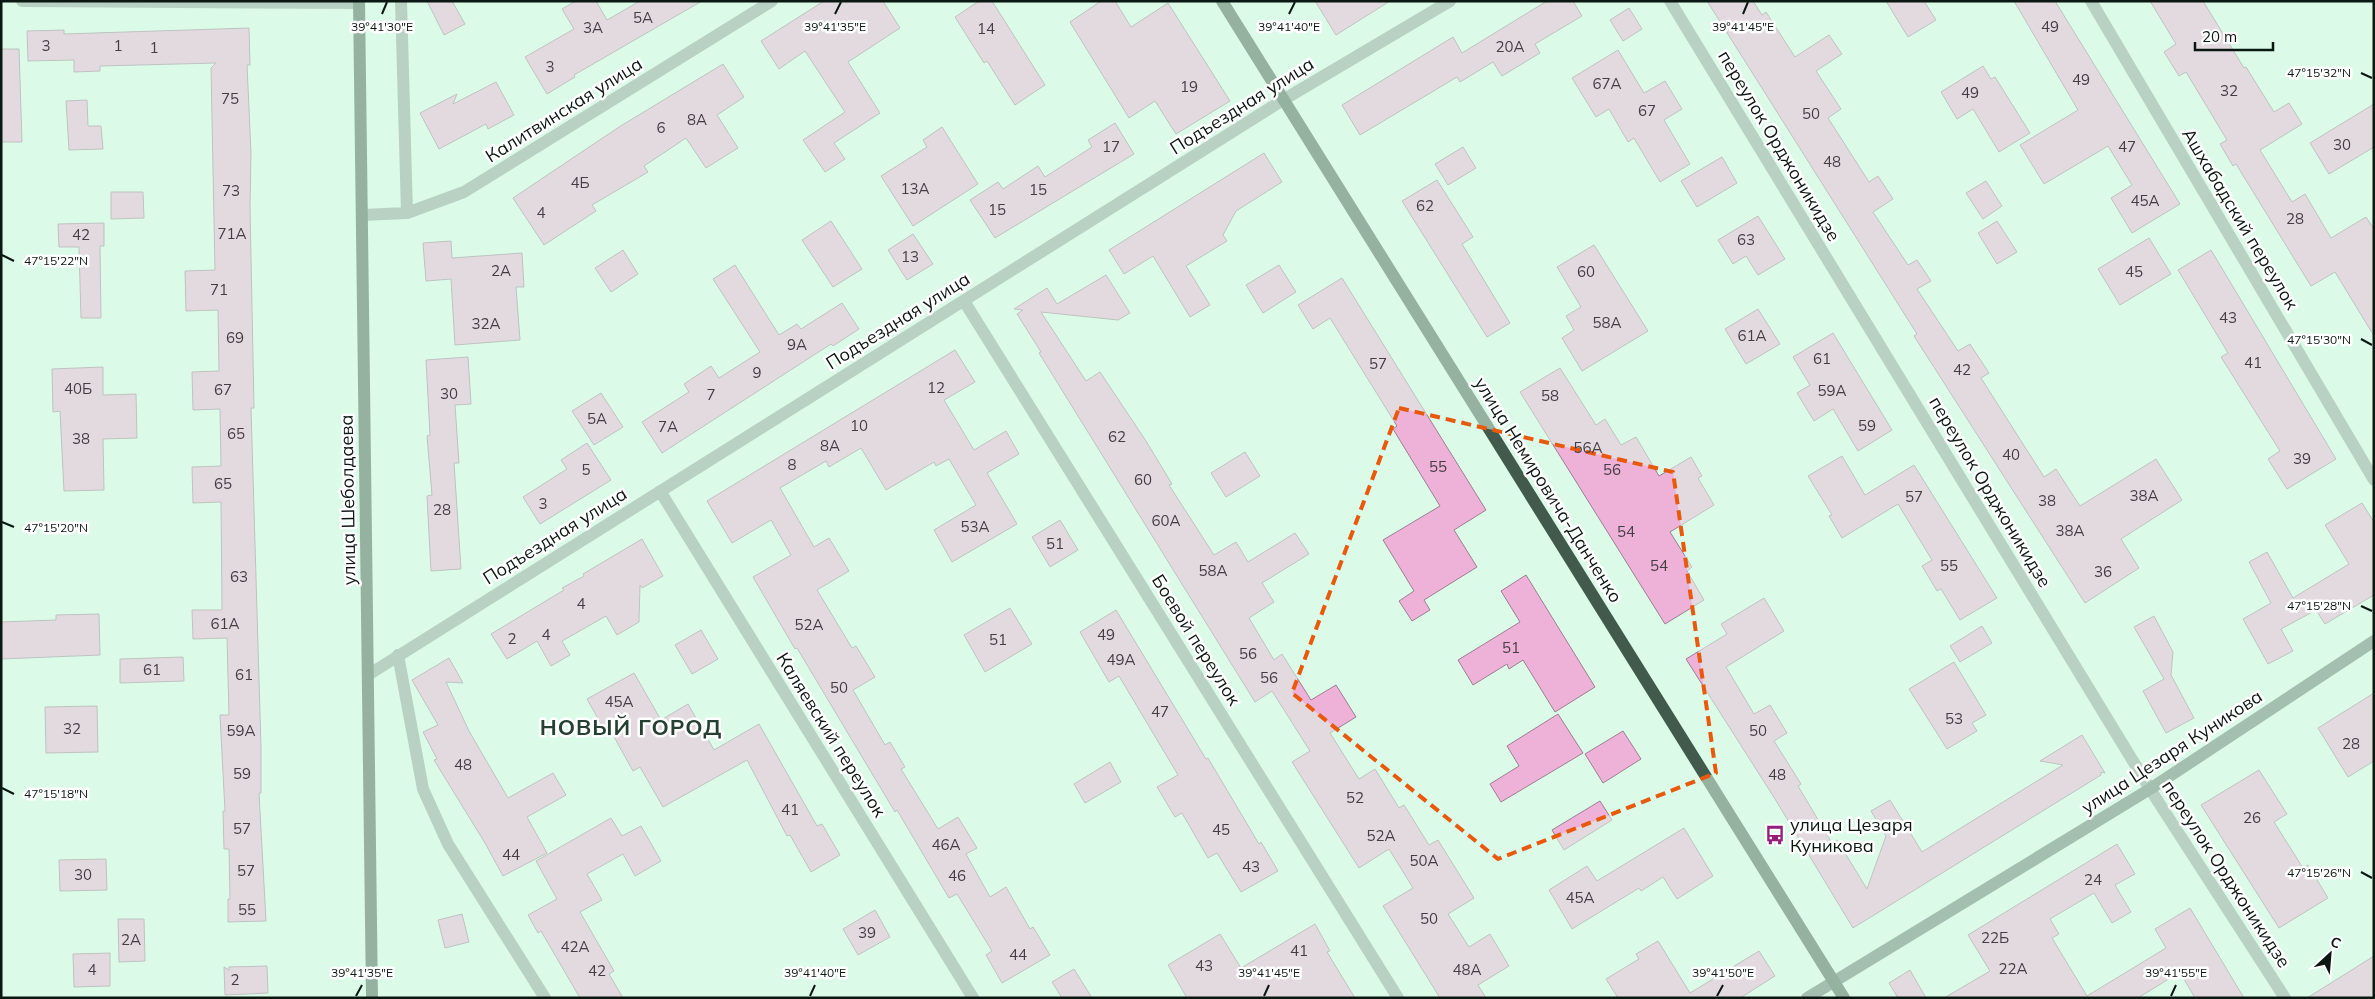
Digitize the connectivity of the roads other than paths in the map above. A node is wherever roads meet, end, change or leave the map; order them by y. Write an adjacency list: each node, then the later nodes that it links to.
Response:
1 (22, 1): 8 (street)
2 (402, 1): 10 (street)
3 (772, 1): 10 (street, Калитвинская улица)
4 (1222, 1): 9 (main road, улица Немировича-Данченко)
5 (1450, 1): 9 (street, Подъездная улица)
6 (1670, 1): 18 (street, переулок Орджоникидзе)
7 (2090, 1): 13 (street, Ашхабадский переулок)
8 (359, 2): 11 (main road, улица Шеболдаева)
9 (1283, 100): 12 (street, Подъездная улица); 19 (main road, улица Немировича-Данченко)
10 (407, 213): 11 (street, Калитвинская улица)
11 (362, 215): 17 (main road, улица Шеболдаева)
12 (964, 301): 14 (street, Подъездная улица); 23 (street, Боевой переулок)
13 (2374, 480)
14 (660, 492): 16 (street, Подъездная улица); 22 (street, Каляевский переулок)
15 (2374, 641): 18 (street, улица Цезаря Куникова)
16 (398, 655): 17 (street, Подъездная улица); 21 (street)
17 (368, 675): 20 (main road, улица Шеболдаева)
18 (2150, 789): 19 (street, улица Цезаря Куникова); 26 (street, переулок Орджоникидзе)
19 (1834, 981): 24 (street, улица Цезаря Куникова); 25 (main road, улица Немировича-Данченко)
20 (372, 998)
21 (545, 998)
22 (972, 998)
23 (1398, 998)
24 (1807, 998)
25 (1844, 998)
26 (2285, 998)

